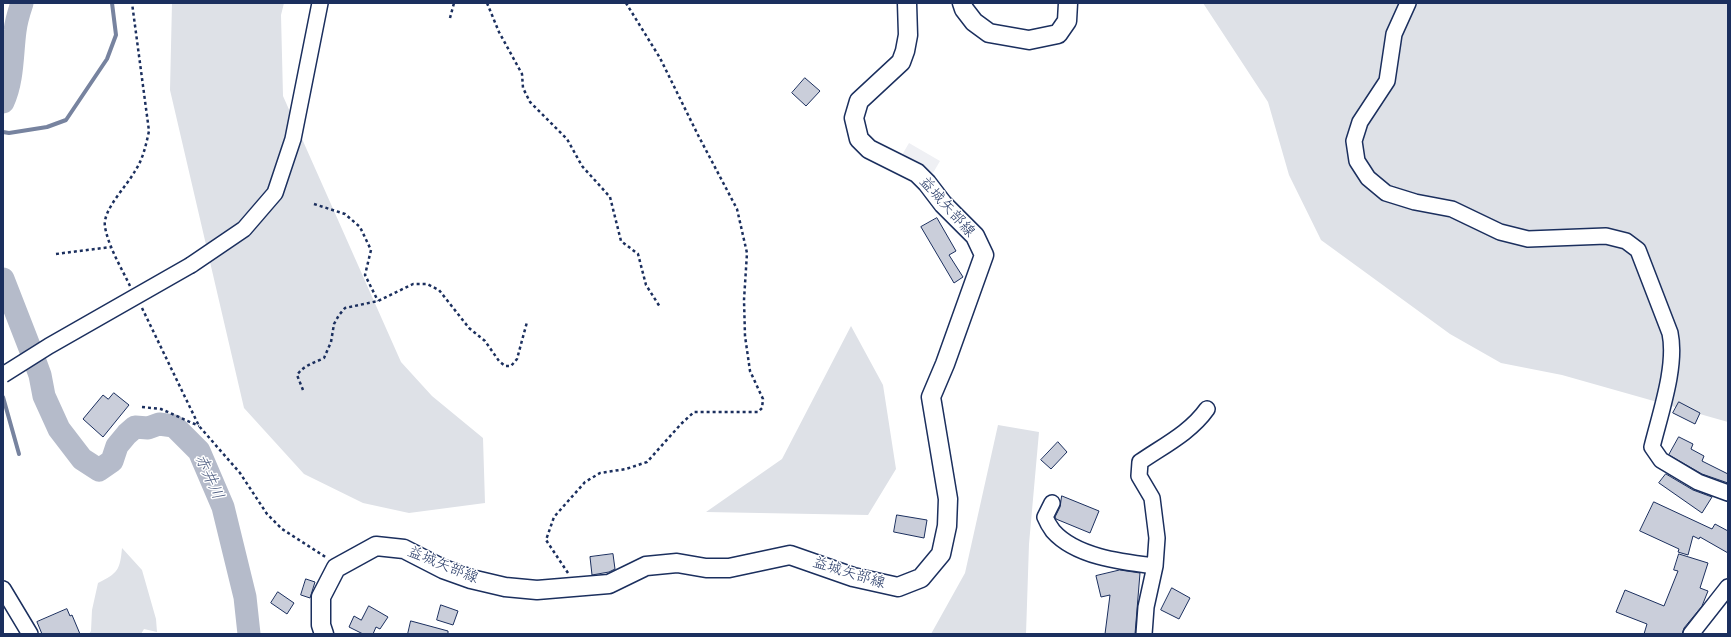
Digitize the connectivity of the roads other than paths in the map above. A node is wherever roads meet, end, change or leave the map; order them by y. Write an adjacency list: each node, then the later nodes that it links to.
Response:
1 (320, 3): 6 (street, bridge)
2 (907, 3): 14 (main road, 益城矢部線)
3 (962, 3): 4 (main road)
4 (1068, 3)
5 (1408, 3): 8 (street)
6 (3, 375)
7 (1207, 409): 10 (street)
8 (1728, 493)
9 (1052, 502): 10 (street)
10 (1155, 566): 15 (street)
11 (1728, 587): 16 (street)
12 (3, 589): 13 (street)
13 (30, 634)
14 (324, 634)
15 (1144, 634)
16 (1691, 634)

